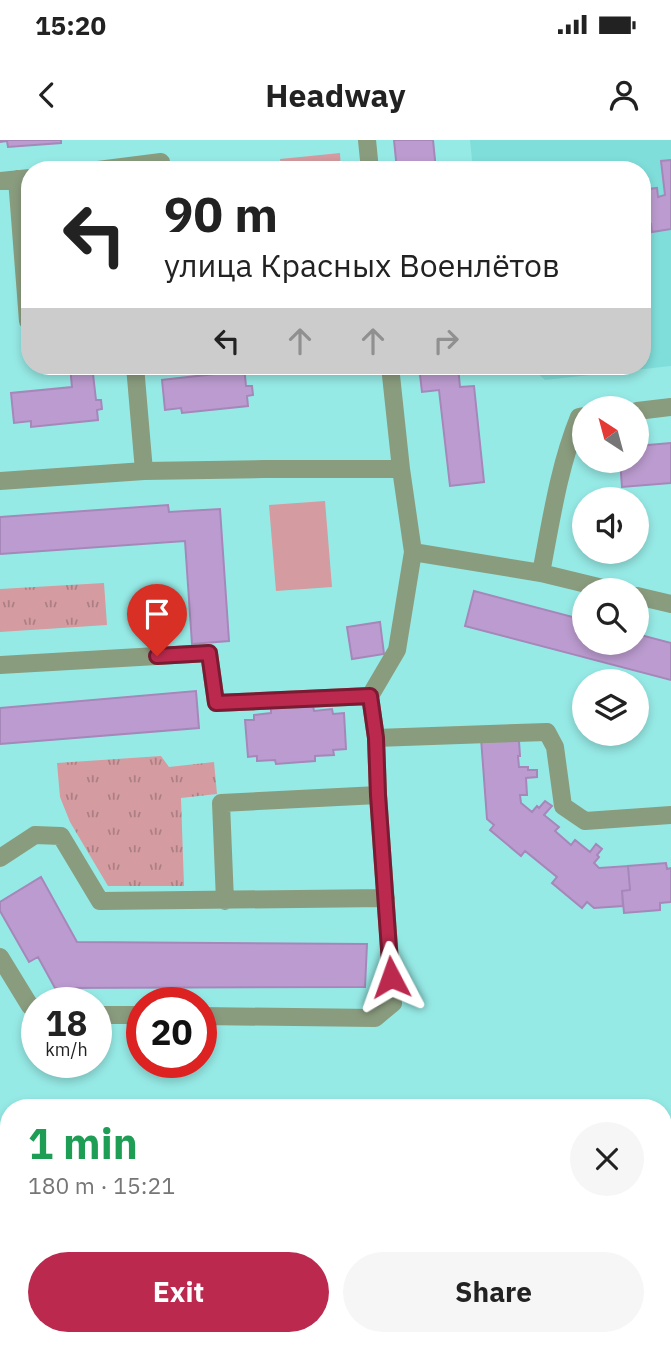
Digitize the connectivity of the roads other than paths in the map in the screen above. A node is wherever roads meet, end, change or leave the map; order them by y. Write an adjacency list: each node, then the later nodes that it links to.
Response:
1 (367, 140): 2 (lane)
2 (369, 161)
3 (16, 179): 4 (lane)
4 (21, 238)
5 (136, 375): 11 (lane)
6 (391, 375): 10 (lane)
7 (671, 407): 8 (lane)
8 (649, 410)
9 (572, 434): 14 (lane)
10 (401, 469): 11 (lane); 13 (lane)
11 (144, 471): 12 (lane)
12 (0, 481)
13 (413, 552): 14 (lane); 19 (lane)
14 (541, 573): 15 (lane)
15 (572, 581)
16 (649, 599): 17 (lane)
17 (671, 604)
18 (0, 665): 19 (lane)
19 (370, 696): 20 (lane)
20 (376, 738): 21 (lane); 22 (lane)
21 (378, 795): 24 (lane); 25 (lane)
22 (671, 814)
23 (0, 858): 25 (lane)
24 (386, 898): 25 (lane); 28 (lane)
25 (225, 901)
26 (0, 957): 27 (lane)
27 (21, 991)
28 (217, 1016)

